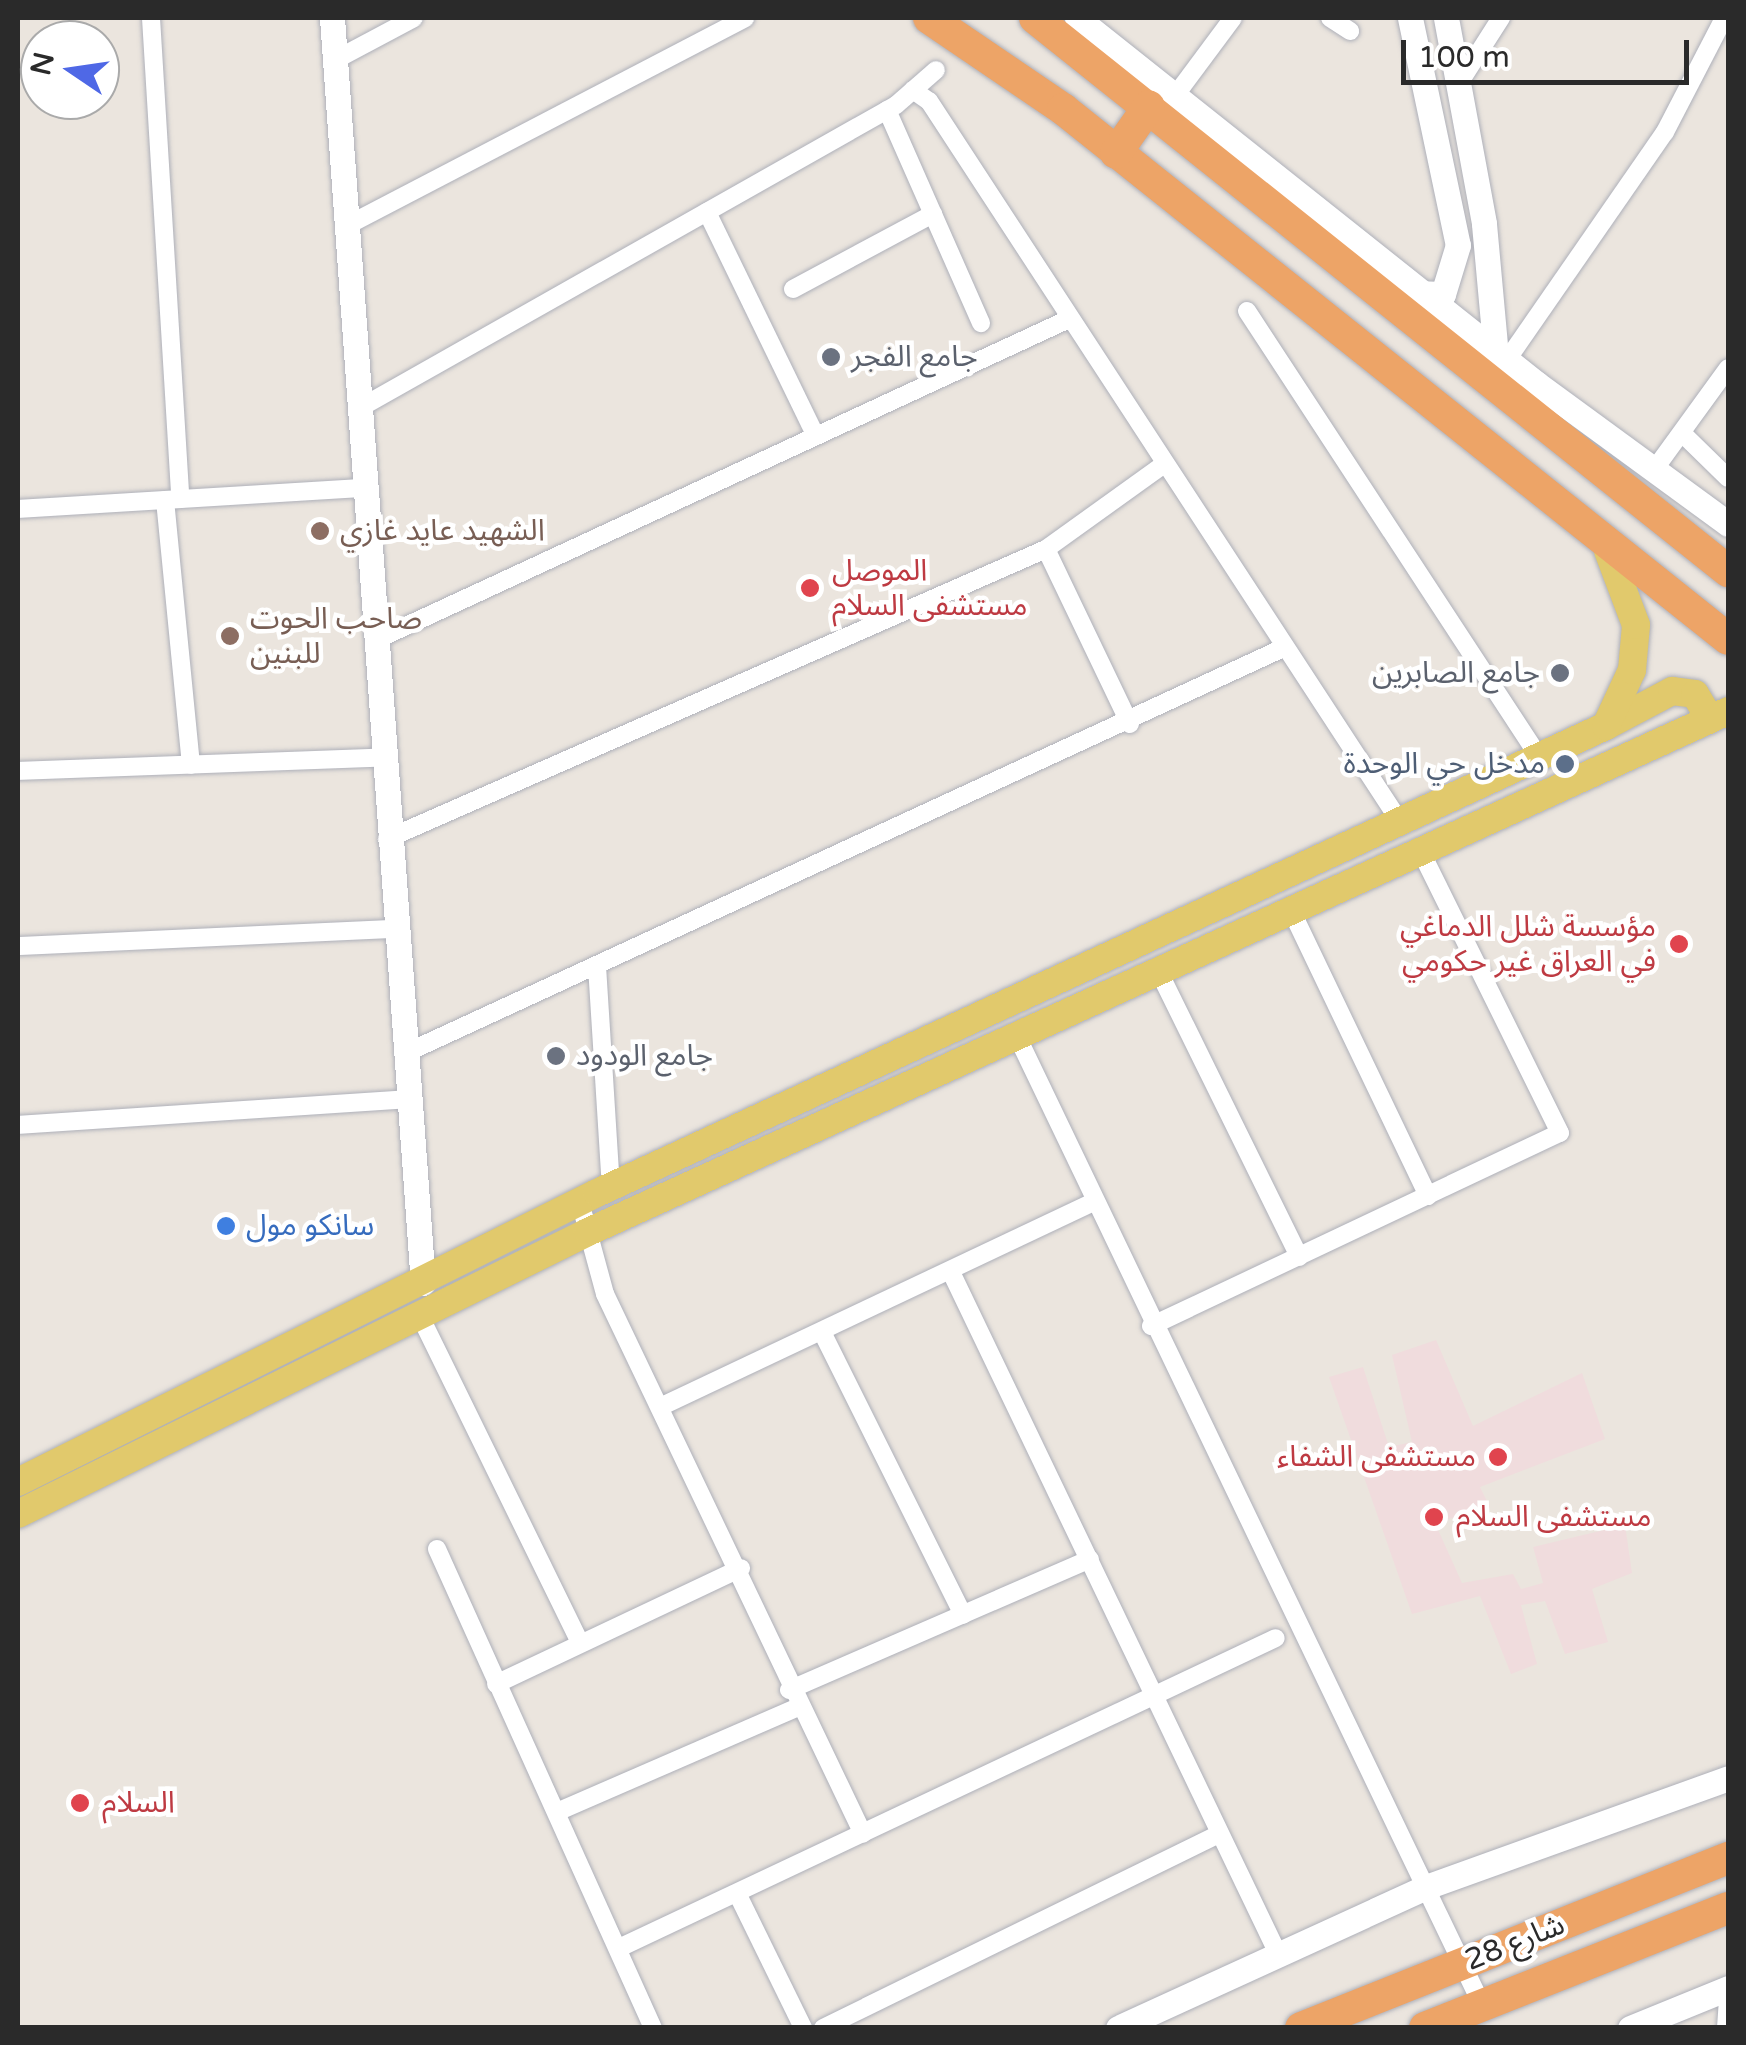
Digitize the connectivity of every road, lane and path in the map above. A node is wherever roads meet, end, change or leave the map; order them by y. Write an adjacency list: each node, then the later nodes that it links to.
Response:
1 (151, 18): 41 (street)
2 (332, 18): 15 (main road)
3 (414, 18): 15 (street)
4 (745, 18): 24 (street)
5 (928, 18): 21 (highway)
6 (1036, 18): 19 (highway)
7 (1076, 18): 19 (main road)
8 (1233, 18): 19 (street)
9 (1330, 18): 14 (street)
10 (1410, 18): 27 (main road)
11 (1446, 18): 17 (main road)
12 (1501, 18): 17 (street)
13 (1724, 18): 31 (street)
14 (1350, 31)
15 (335, 60): 24 (main road)
16 (936, 70): 18 (street)
17 (1460, 82): 31 (main road)
18 (913, 90): 20 (street); 29 (street)
19 (1162, 101): 21 (highway); 25 (highway); 27 (main road)
20 (887, 110): 22 (street); 23 (street)
21 (1116, 153): 45 (highway)
22 (707, 212): 33 (street); 36 (street)
23 (934, 214): 26 (street); 30 (street)
24 (346, 226): 33 (main road)
25 (1364, 280): 27 (main road); 34 (highway)
26 (793, 289)
27 (1427, 296): 31 (main road)
28 (1246, 311): 54 (street)
29 (1069, 319): 36 (street); 37 (street)
30 (981, 323)
31 (1500, 355): 34 (main road); 38 (main road)
32 (1728, 368): 35 (street)
33 (358, 409): 40 (main road)
34 (1524, 409): 46 (highway)
35 (1682, 433): 38 (street); 39 (street)
36 (816, 436): 48 (street)
37 (1163, 466): 44 (street); 49 (street)
38 (1654, 470): 43 (main road)
39 (1728, 478)
40 (364, 488): 41 (street); 48 (main road)
41 (173, 499): 42 (street); 55 (street)
42 (18, 509)
43 (1728, 524)
44 (1046, 549): 51 (street); 58 (street)
45 (1608, 551): 47 (highway); 52 (main road)
46 (1725, 566)
47 (1728, 638)
48 (378, 639): 53 (main road)
49 (1281, 648): 51 (street); 57 (street)
50 (1718, 713): 52 (main road); 59 (main road)
51 (1130, 724): 63 (street)
52 (1606, 726): 54 (main road)
53 (381, 758): 55 (street); 58 (main road)
54 (1541, 760): 57 (main road)
55 (192, 765): 56 (street)
56 (18, 770)
57 (1402, 826): 69 (main road)
58 (387, 840): 61 (main road)
59 (1420, 850): 60 (main road); 70 (street)
60 (1292, 912): 64 (main road); 70 (street)
61 (392, 929): 62 (street); 66 (main road)
62 (18, 946)
63 (598, 966): 66 (street); 69 (street)
64 (1161, 976): 65 (main road); 74 (street)
65 (1018, 1038): 72 (street); 73 (main road)
66 (408, 1052): 67 (main road)
67 (409, 1099): 68 (street); 76 (main road)
68 (18, 1125)
69 (611, 1187): 71 (main road)
70 (1428, 1196): 74 (street)
71 (580, 1202): 73 (street); 76 (main road)
72 (1091, 1203): 75 (street); 78 (street)
73 (588, 1232): 77 (main road); 80 (street)
74 (1299, 1257): 78 (street)
75 (951, 1272): 79 (street); 84 (street)
76 (423, 1283): 81 (main road)
77 (422, 1320): 82 (main road); 88 (street)
78 (1151, 1326): 97 (street)
79 (822, 1332): 80 (street); 86 (street)
80 (662, 1406): 85 (street)
81 (18, 1482)
82 (18, 1514)
83 (437, 1549): 89 (street)
84 (1090, 1560): 86 (street); 90 (street)
85 (741, 1568): 88 (street); 91 (street)
86 (962, 1614): 91 (street)
87 (1276, 1638): 90 (street)
88 (579, 1642): 89 (street)
89 (496, 1684): 93 (street)
90 (1156, 1696): 94 (street); 95 (street)
91 (794, 1698): 93 (street); 94 (street)
92 (1728, 1778): 97 (main road)
93 (557, 1812): 100 (street)
94 (863, 1834): 98 (street)
95 (1219, 1834): 101 (street); 108 (street)
96 (1728, 1858): 102 (highway, شارع 28)
97 (1426, 1887): 101 (main road); 102 (street)
98 (737, 1893): 100 (street); 107 (street)
99 (1728, 1908): 105 (highway, شارع 28)
100 (619, 1948): 106 (street)
101 (1278, 1954): 109 (main road)
102 (1462, 1964): 105 (street); 110 (highway, شارع 28)
103 (1728, 1988): 112 (main road)
104 (1728, 2001): 113 (street)
105 (1482, 2005): 111 (highway, شارع 28)
106 (653, 2028)
107 (804, 2028)
108 (822, 2028)
109 (1118, 2028)
110 (1301, 2028)
111 (1425, 2028)
112 (1630, 2028)
113 (1726, 2028)

